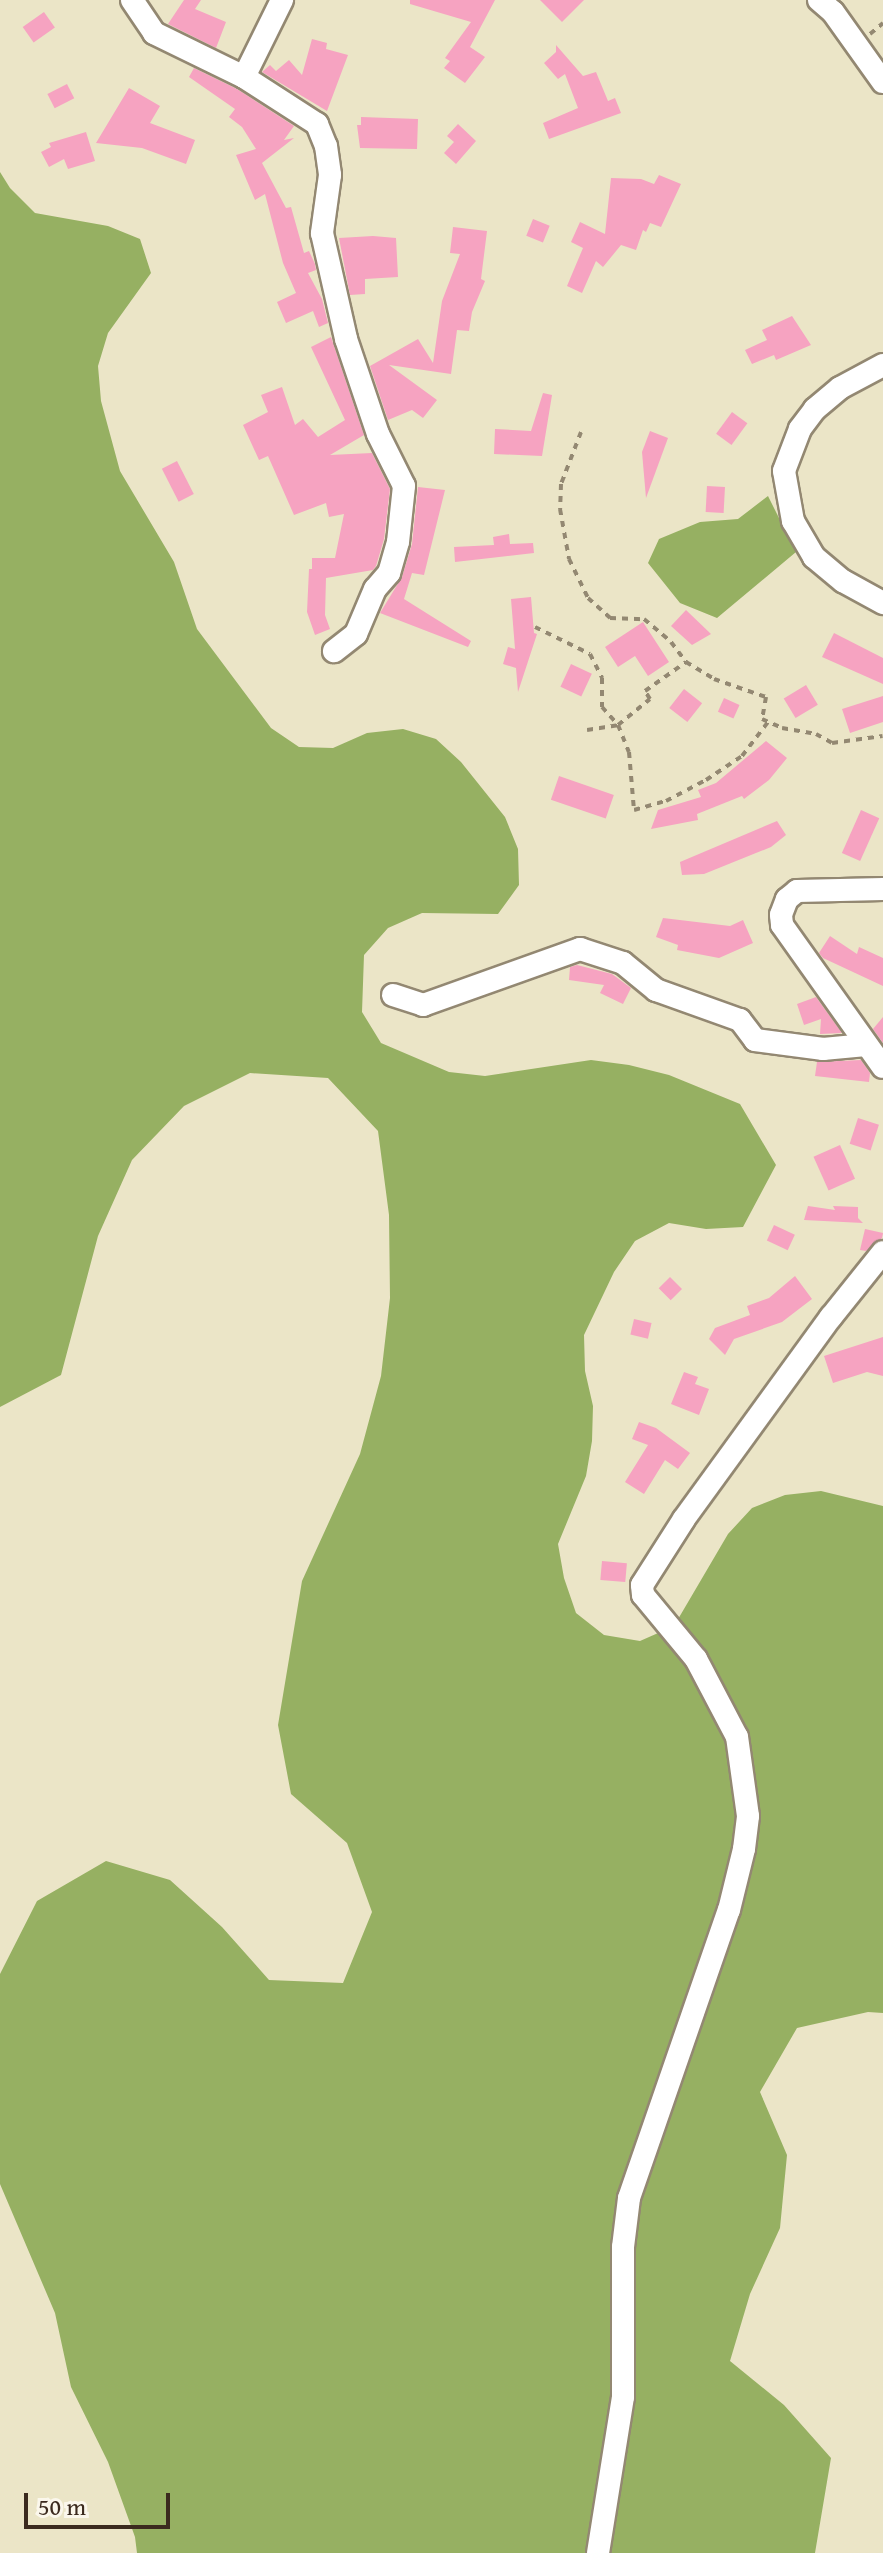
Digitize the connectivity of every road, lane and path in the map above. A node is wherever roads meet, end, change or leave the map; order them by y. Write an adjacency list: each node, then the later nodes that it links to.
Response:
1 (132, 0): 4 (street)
2 (282, 0): 4 (street)
3 (819, 0): 5 (street)
4 (244, 77): 10 (street)
5 (883, 82)
6 (883, 365): 8 (street)
7 (581, 432): 11 (path)
8 (883, 603)
9 (535, 627): 13 (path)
10 (334, 651)
11 (686, 662): 12 (path); 13 (path)
12 (768, 722): 13 (path); 15 (path)
13 (618, 725): 14 (path)
14 (587, 730)
15 (883, 736)
16 (883, 889): 18 (street)
17 (393, 995): 18 (street)
18 (866, 1045): 19 (street)
19 (883, 1067)
20 (883, 1252): 21 (street)
21 (598, 2553)

